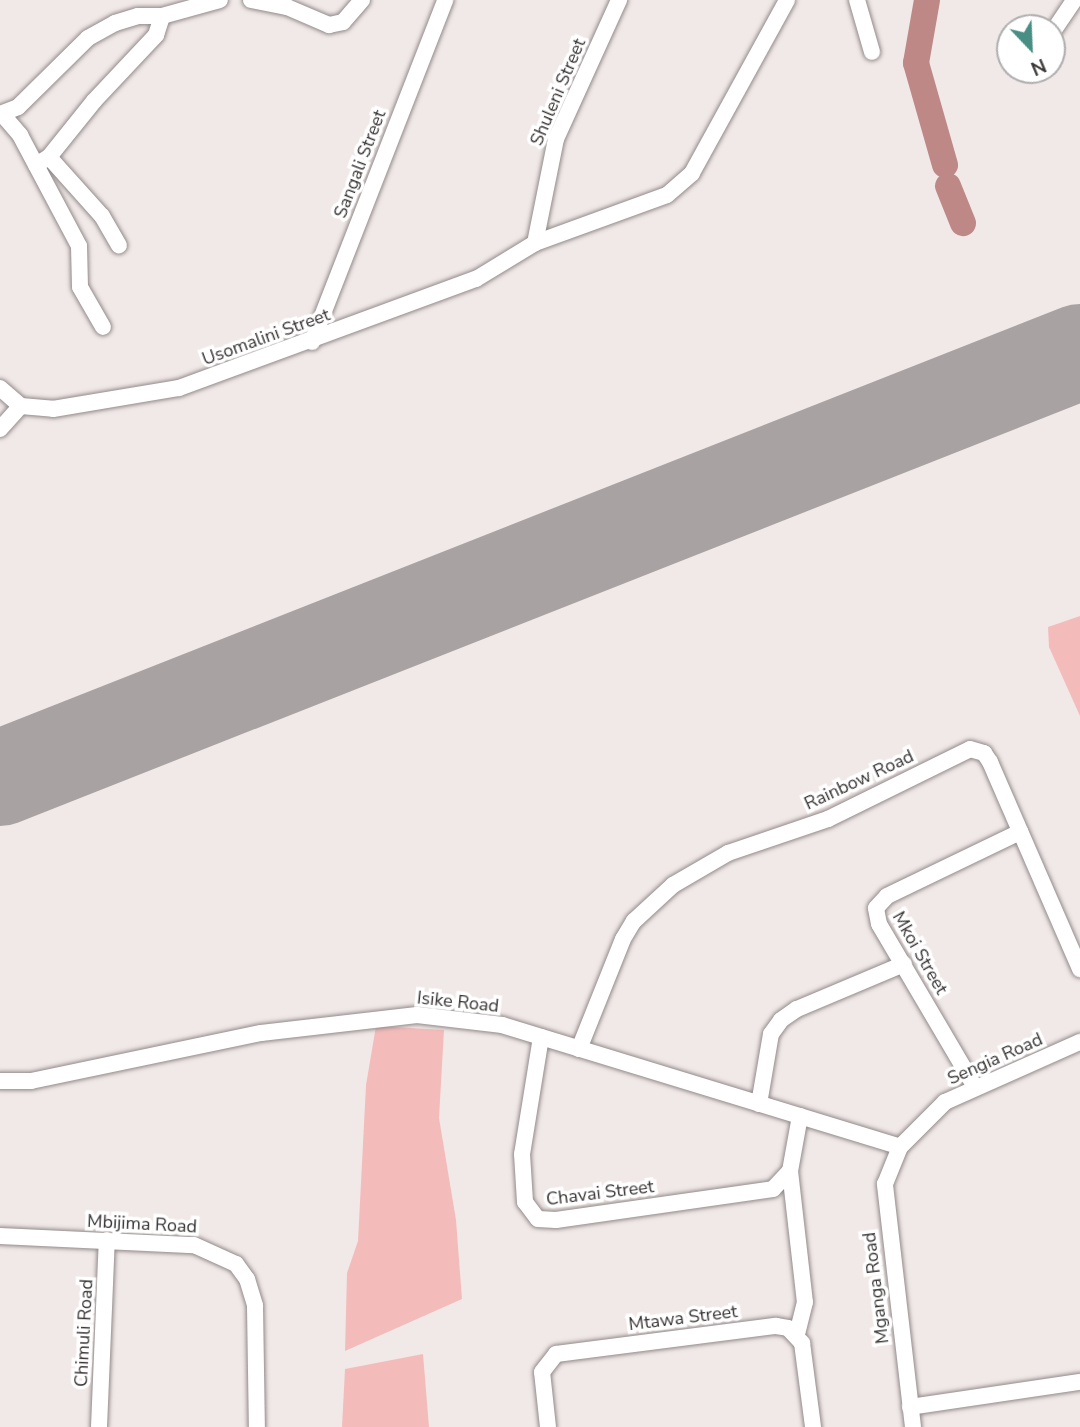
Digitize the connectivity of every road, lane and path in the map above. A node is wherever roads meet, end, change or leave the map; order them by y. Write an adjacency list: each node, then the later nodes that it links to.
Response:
1 (219, 0): 8 (street)
2 (251, 0): 3 (street)
3 (362, 0)
4 (445, 0): 15 (street, Sangali Street)
5 (619, 0): 12 (street, Shuleni Street)
6 (787, 0): 12 (street, Usomalini Street)
7 (857, 0): 9 (street)
8 (162, 16): 10 (street); 11 (street)
9 (872, 51)
10 (1, 114): 11 (street)
11 (43, 161): 13 (street); 14 (street)
12 (535, 243): 15 (street, Usomalini Street)
13 (119, 246)
14 (103, 327)
15 (312, 342): 17 (street, Usomalini Street)
16 (0, 388): 17 (street)
17 (21, 406): 18 (street)
18 (0, 429)
19 (1020, 832): 20 (street, Mkoi Street); 21 (street, Rainbow Road); 24 (street, Rainbow Road)
20 (904, 964): 26 (street, Mkoi Street); 27 (street)
21 (1080, 969)
22 (541, 1037): 24 (street, Isike Road); 25 (street, Isike Road); 30 (street, Chavai Street)
23 (1080, 1042): 26 (street, Sengia Road)
24 (579, 1049): 27 (street, Isike Road)
25 (0, 1081)
26 (975, 1087): 29 (street, Sengia Road)
27 (760, 1104): 28 (street, Isike Road)
28 (800, 1116): 29 (street, Isike Road); 30 (street)
29 (900, 1147): 35 (street, Mganga Road)
30 (790, 1171): 33 (street)
31 (0, 1236): 32 (street, Mbijima Road)
32 (107, 1240): 36 (street, Chimuli Road); 37 (street, Mbijima Road)
33 (797, 1334): 38 (street, Mtawa Street); 39 (street)
34 (1080, 1382): 35 (street)
35 (910, 1407): 40 (street, Mganga Road)
36 (99, 1427)
37 (257, 1427)
38 (548, 1427)
39 (813, 1427)
40 (914, 1427)

